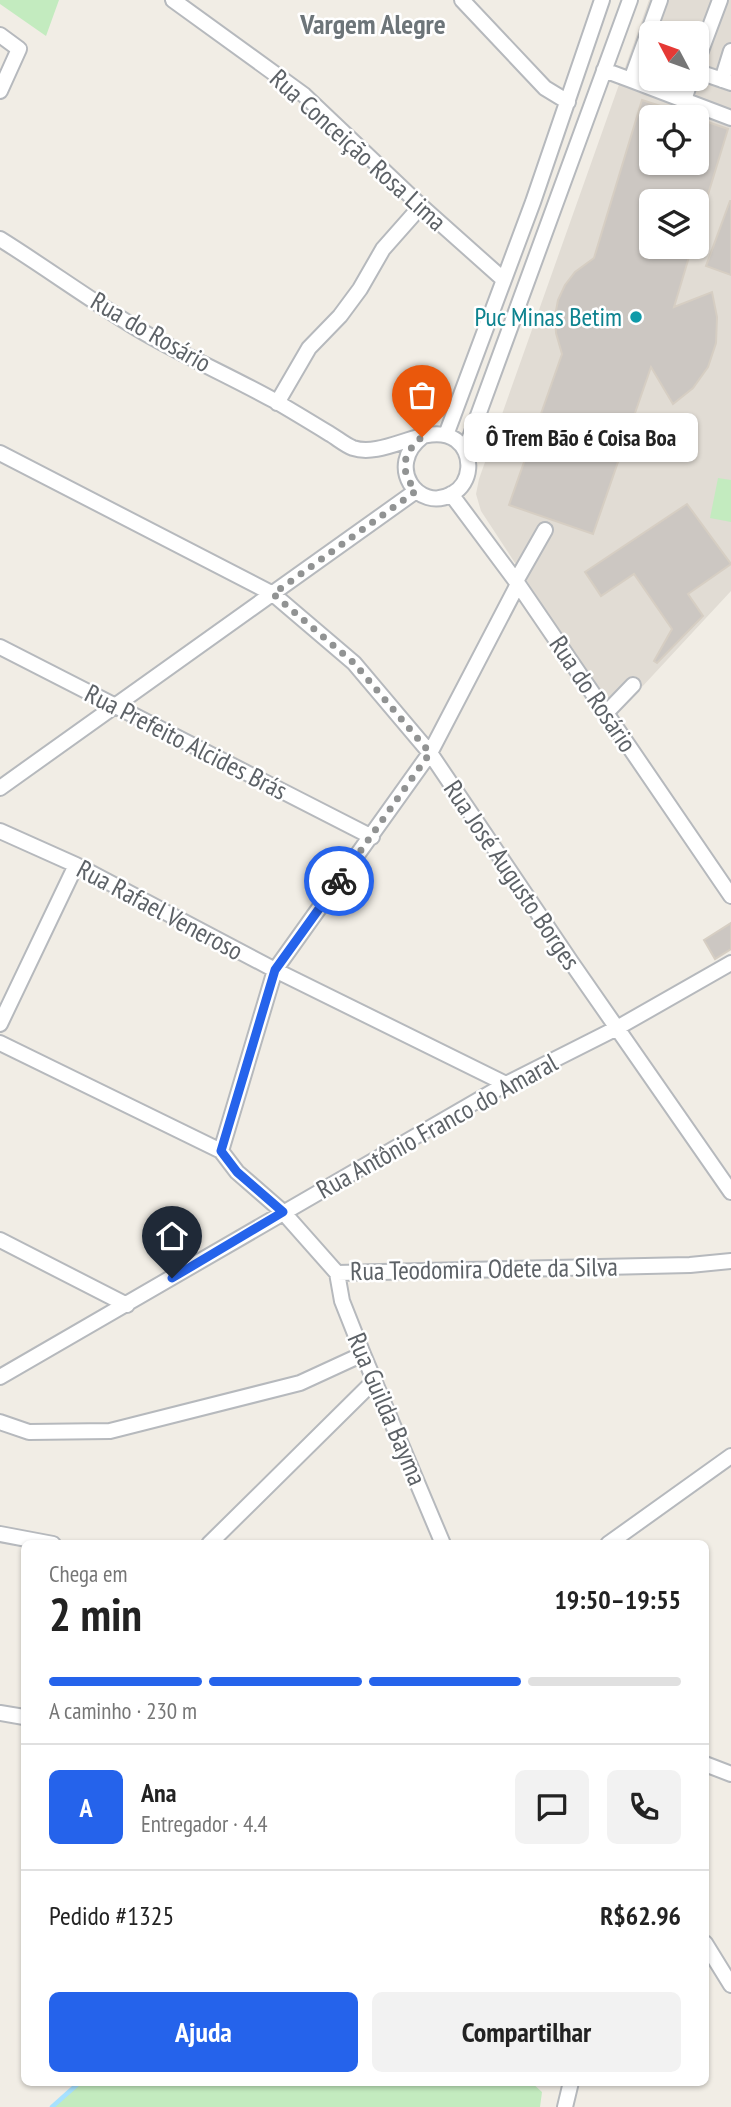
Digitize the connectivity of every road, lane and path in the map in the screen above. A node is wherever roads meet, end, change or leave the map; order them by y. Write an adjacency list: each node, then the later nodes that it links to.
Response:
1 (173, 0): 19 (street, Rua Conceição Rosa Lima)
2 (461, 0): 17 (street)
3 (602, 0): 17 (street)
4 (630, 0): 10 (street)
5 (660, 0): 12 (street)
6 (720, 0): 7 (street)
7 (709, 29)
8 (0, 35): 14 (street)
9 (731, 51): 13 (street)
10 (604, 70): 12 (street); 25 (street)
11 (709, 75): 13 (street)
12 (631, 80): 16 (street)
13 (727, 81)
14 (0, 91)
15 (687, 91): 16 (street)
16 (684, 100): 18 (street)
17 (568, 102): 21 (street)
18 (731, 118)
19 (421, 205): 21 (street, Rua Conceição Rosa Lima); 22 (street)
20 (0, 239): 22 (street, Rua do Rosário)
21 (504, 280): 23 (street)
22 (277, 403): 24 (street, Rua do Rosário)
23 (446, 435): 24 (street); 25 (street)
24 (422, 437): 27 (street)
25 (465, 451): 28 (street)
26 (0, 453): 31 (street, Rua José Augusto Borges)
27 (416, 491): 28 (street); 31 (street)
28 (452, 494): 30 (street, Rua do Rosário)
29 (545, 530): 30 (street)
30 (517, 583): 35 (street, Rua do Rosário); 36 (street)
31 (273, 594): 34 (street); 36 (street, Rua José Augusto Borges)
32 (0, 647): 34 (street, Rua Prefeito Alcides Brás)
33 (633, 685): 35 (street)
34 (115, 706): 37 (street); 39 (street, Rua Prefeito Alcides Brás)
35 (606, 713): 41 (street, Rua do Rosário)
36 (430, 753): 39 (street); 45 (street, Rua José Augusto Borges)
37 (0, 788)
38 (0, 831): 40 (street, Rua Rafael Veneroso)
39 (372, 837): 43 (street)
40 (76, 865): 43 (street, Rua Rafael Veneroso); 44 (street)
41 (731, 896)
42 (731, 963): 45 (street, Rua Antônio Franco do Amaral)
43 (275, 970): 47 (street, Rua Rafael Veneroso); 48 (street)
44 (0, 1024)
45 (617, 1028): 47 (street, Rua Antônio Franco do Amaral); 49 (street, Rua José Augusto Borges)
46 (0, 1042): 48 (street)
47 (506, 1084): 50 (street, Rua Antônio Franco do Amaral)
48 (221, 1151): 50 (street, Rua Teodomira Odete da Silva)
49 (731, 1192)
50 (283, 1212): 53 (street, Rua Teodomira Odete da Silva); 54 (street, Rua Antônio Franco do Amaral)
51 (0, 1240): 54 (street)
52 (731, 1261): 53 (street, Rua Teodomira Odete da Silva)
53 (337, 1273): 55 (street, Rua Guilda Bayma)
54 (127, 1305): 56 (street, Rua Antônio Franco do Amaral)
55 (363, 1354): 57 (street, Rua Guilda Bayma); 58 (street)
56 (0, 1377)
57 (375, 1380): 62 (street); 63 (street, Rua Guilda Bayma)
58 (0, 1422)
59 (731, 1456): 64 (street)
60 (0, 1534): 61 (street)
61 (32, 1540)
62 (213, 1540)
63 (441, 1540)
64 (614, 1540)
65 (0, 1713): 66 (street)
66 (21, 1716)
67 (709, 1766): 68 (street)
68 (731, 1774)
69 (709, 1949): 70 (street)
70 (731, 1985)
71 (570, 2086): 72 (street)
72 (565, 2107)

